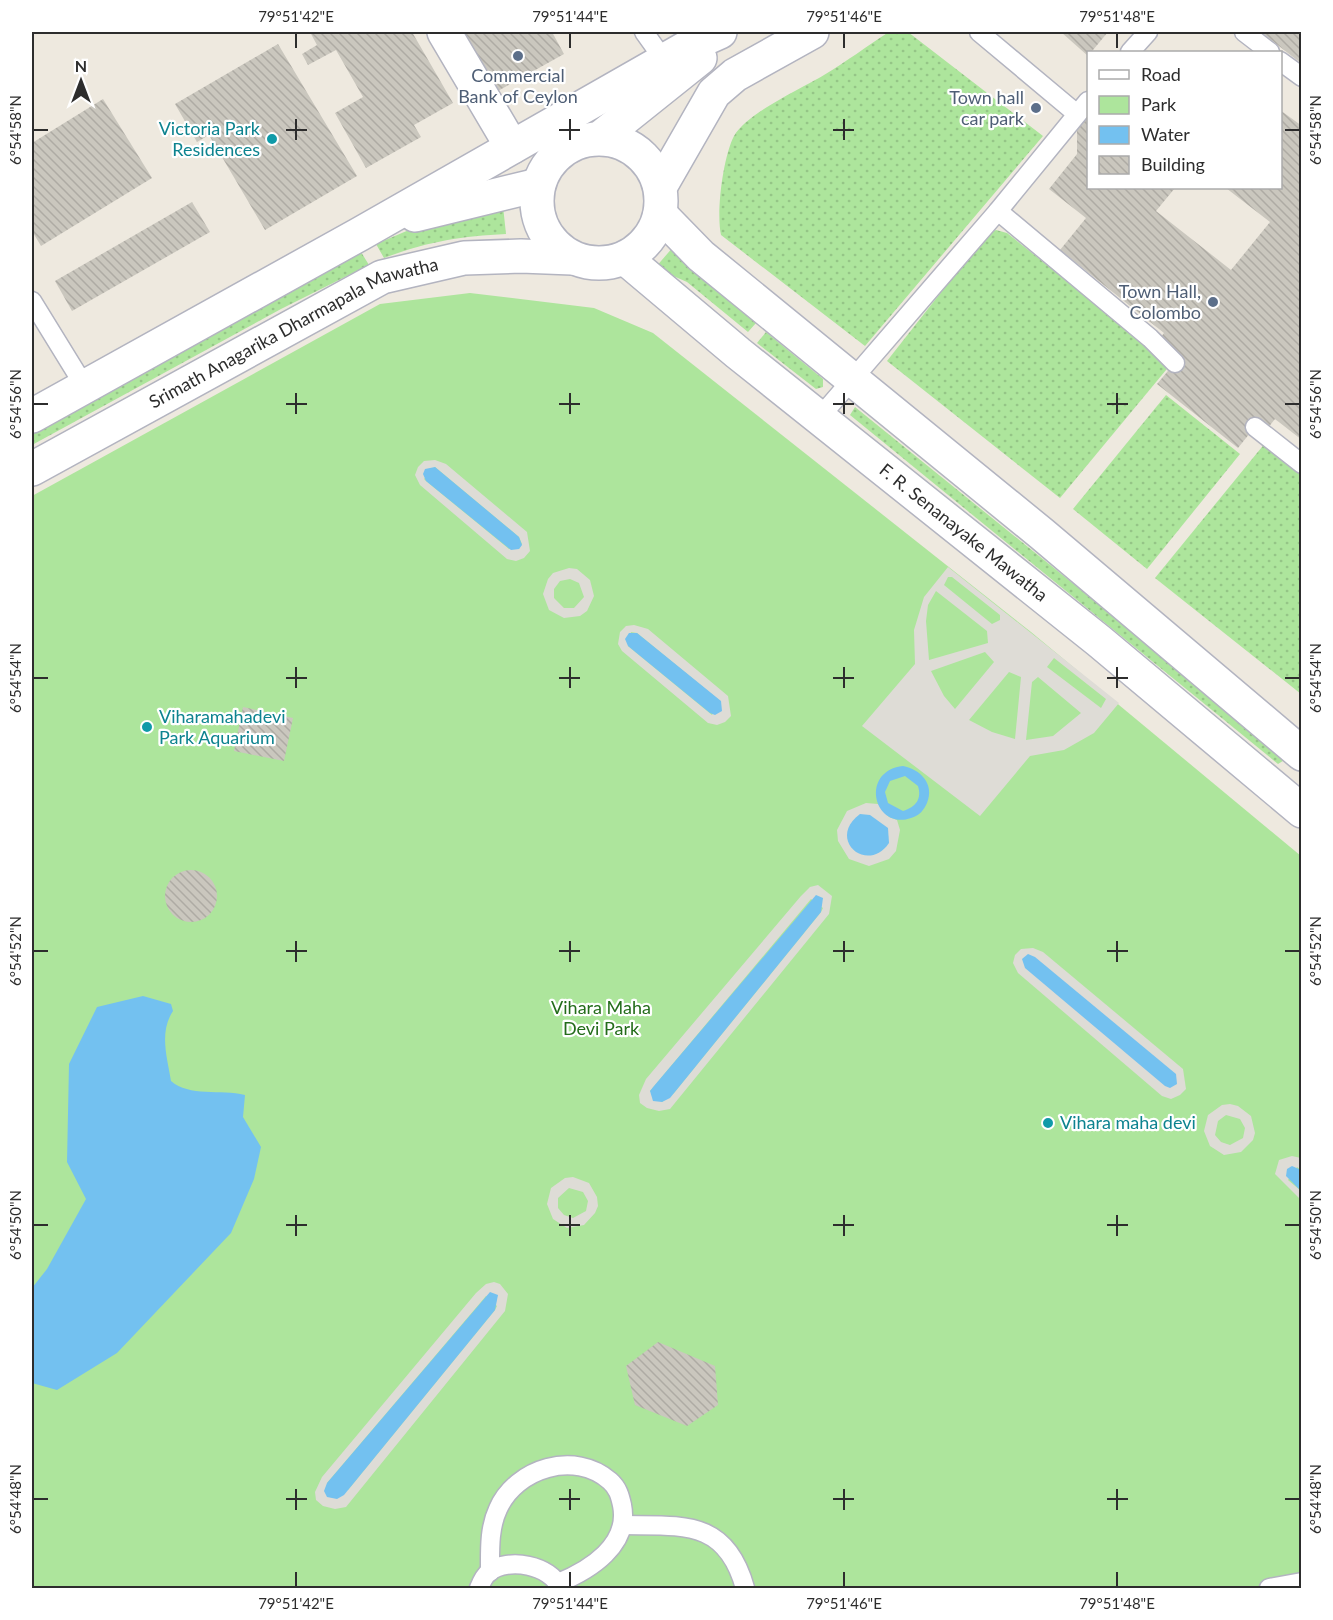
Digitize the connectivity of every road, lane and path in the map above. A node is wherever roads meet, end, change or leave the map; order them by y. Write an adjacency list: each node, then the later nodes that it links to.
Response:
1 (444, 32): 16 (main road)
2 (644, 32): 11 (lane)
3 (735, 32): 15 (main road)
4 (812, 32): 18 (main road)
5 (979, 32): 14 (lane)
6 (1148, 32): 9 (lane)
7 (1244, 32): 10 (lane)
8 (700, 36): 11 (main road)
9 (1131, 51)
10 (1269, 51)
11 (664, 60): 16 (main road)
12 (1282, 62): 13 (lane)
13 (1302, 77)
14 (1083, 107): 19 (lane)
15 (600, 138): 17 (main road); 18 (main road)
16 (512, 147): 20 (main road)
17 (538, 185): 20 (main road); 21 (main road)
18 (660, 201): 22 (main road); 25 (main road)
19 (998, 211): 24 (lane); 25 (lane)
20 (360, 234): 26 (main road)
21 (572, 258): 22 (main road); 31 (main road, Srimath Anagarika Dharmapala Mawatha)
22 (625, 258): 28 (main road, F. R. Senanayake Mawatha)
23 (32, 301): 26 (lane)
24 (1175, 363)
25 (853, 377): 28 (lane); 32 (main road)
26 (85, 387): 27 (main road)
27 (32, 416)
28 (819, 418): 33 (main road, F. R. Senanayake Mawatha)
29 (1256, 427): 30 (lane)
30 (1302, 464)
31 (32, 469)
32 (1302, 754)
33 (1298, 800)
34 (623, 1526): 35 (lane); 37 (lane); 39 (lane)
35 (489, 1572): 37 (lane); 38 (lane)
36 (1302, 1582): 40 (lane)
37 (559, 1586)
38 (479, 1588)
39 (745, 1588)
40 (1269, 1588)

